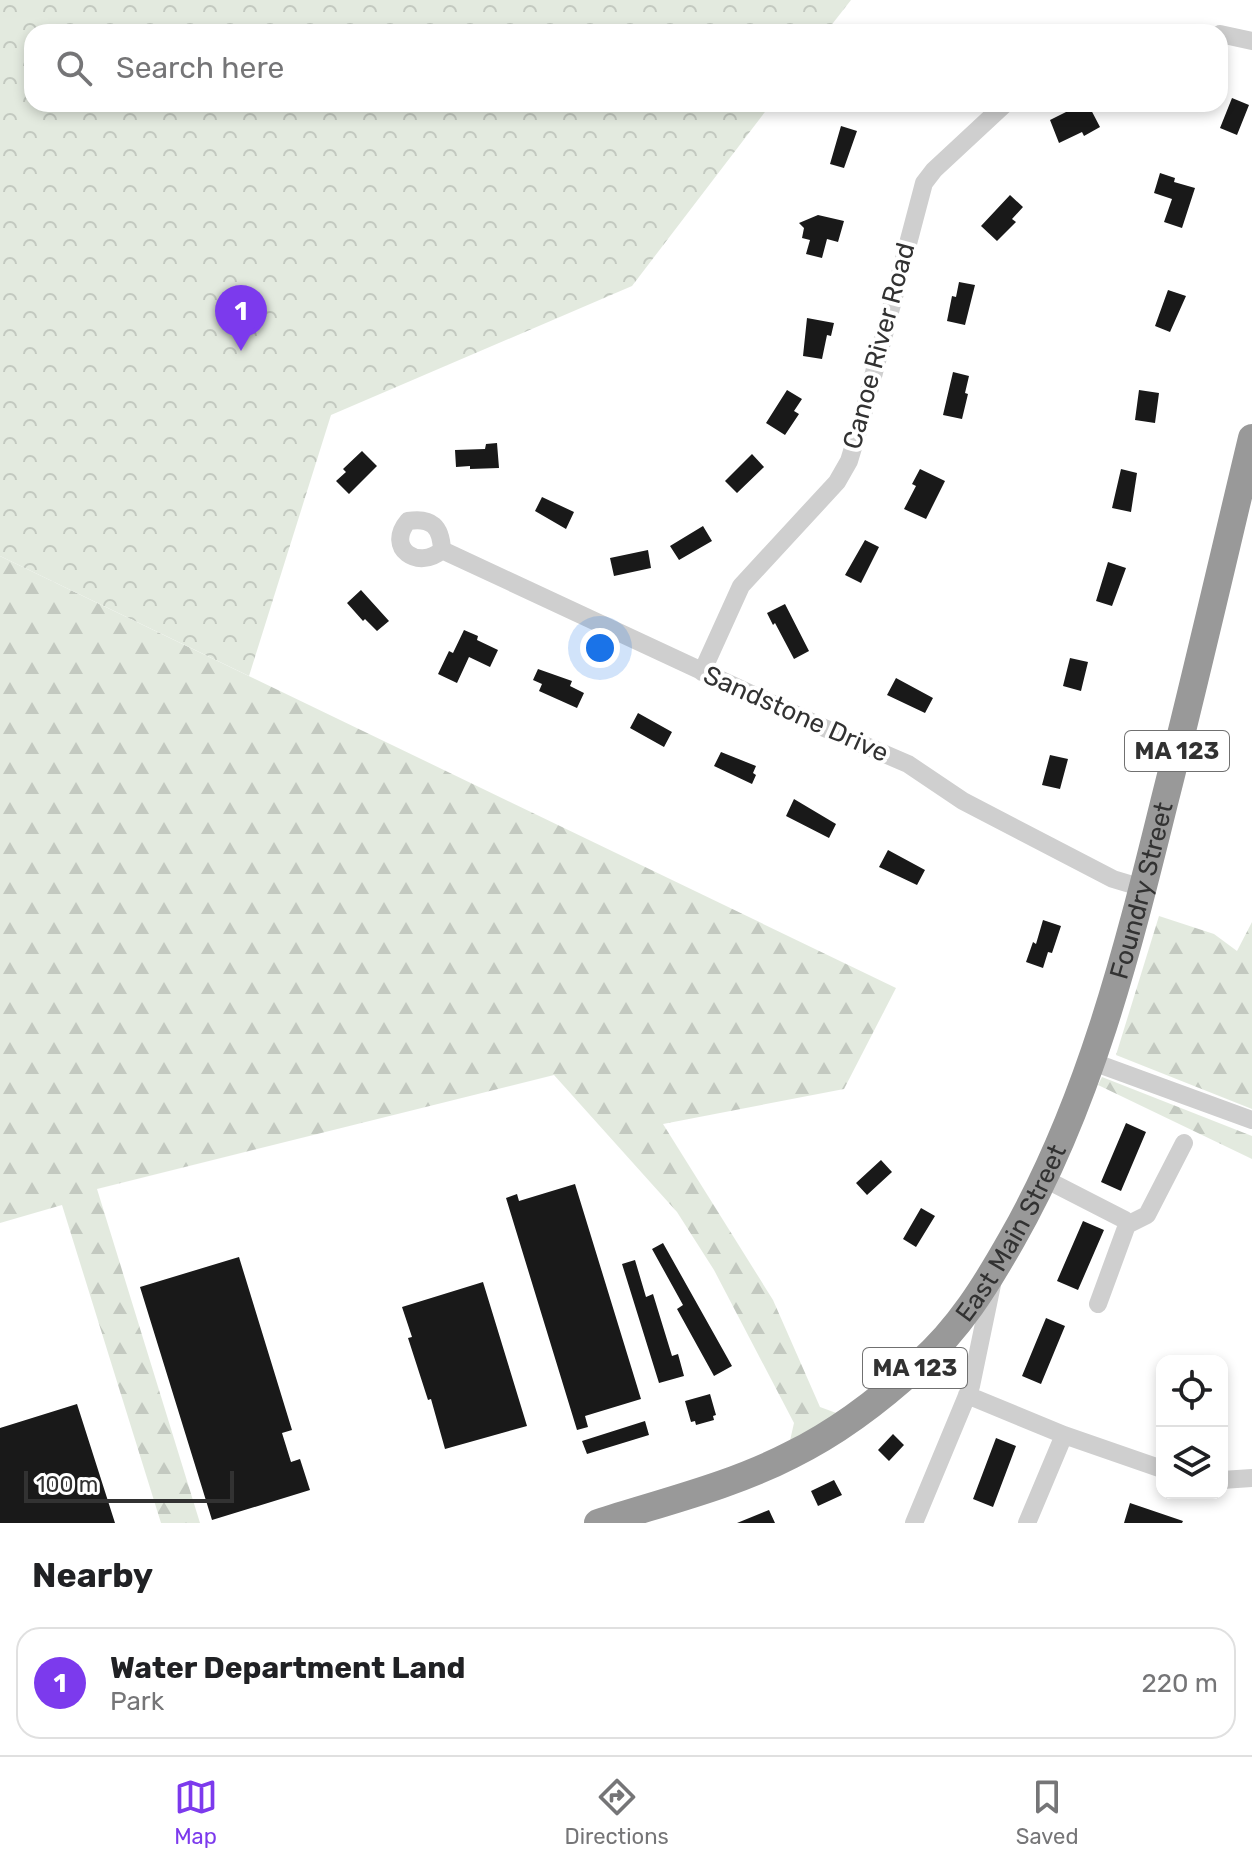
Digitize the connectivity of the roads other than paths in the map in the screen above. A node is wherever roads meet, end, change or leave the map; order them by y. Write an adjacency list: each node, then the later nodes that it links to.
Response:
1 (1228, 36): 2 (street)
2 (1252, 41)
3 (996, 112): 6 (street, Canoe River Road)
4 (1252, 438): 7 (highway, Foundry Street / MA 123)
5 (442, 550): 6 (street, Sandstone Drive)
6 (702, 672): 7 (street, Sandstone Drive)
7 (1143, 888): 8 (highway, Foundry Street / MA 123)
8 (1093, 1062): 9 (street); 11 (highway, East Main Street / MA 123)
9 (1252, 1120)
10 (1184, 1143): 12 (street)
11 (1045, 1179): 12 (street); 13 (highway, East Main Street / MA 123)
12 (1127, 1225): 14 (street)
13 (991, 1276): 15 (street); 20 (highway, East Main Street / MA 123)
14 (1098, 1304)
15 (967, 1395): 16 (street); 21 (street)
16 (1064, 1435): 17 (street); 22 (street)
17 (1156, 1467)
18 (1252, 1478): 19 (street)
19 (1228, 1480)
20 (598, 1523)
21 (914, 1523)
22 (1027, 1523)

